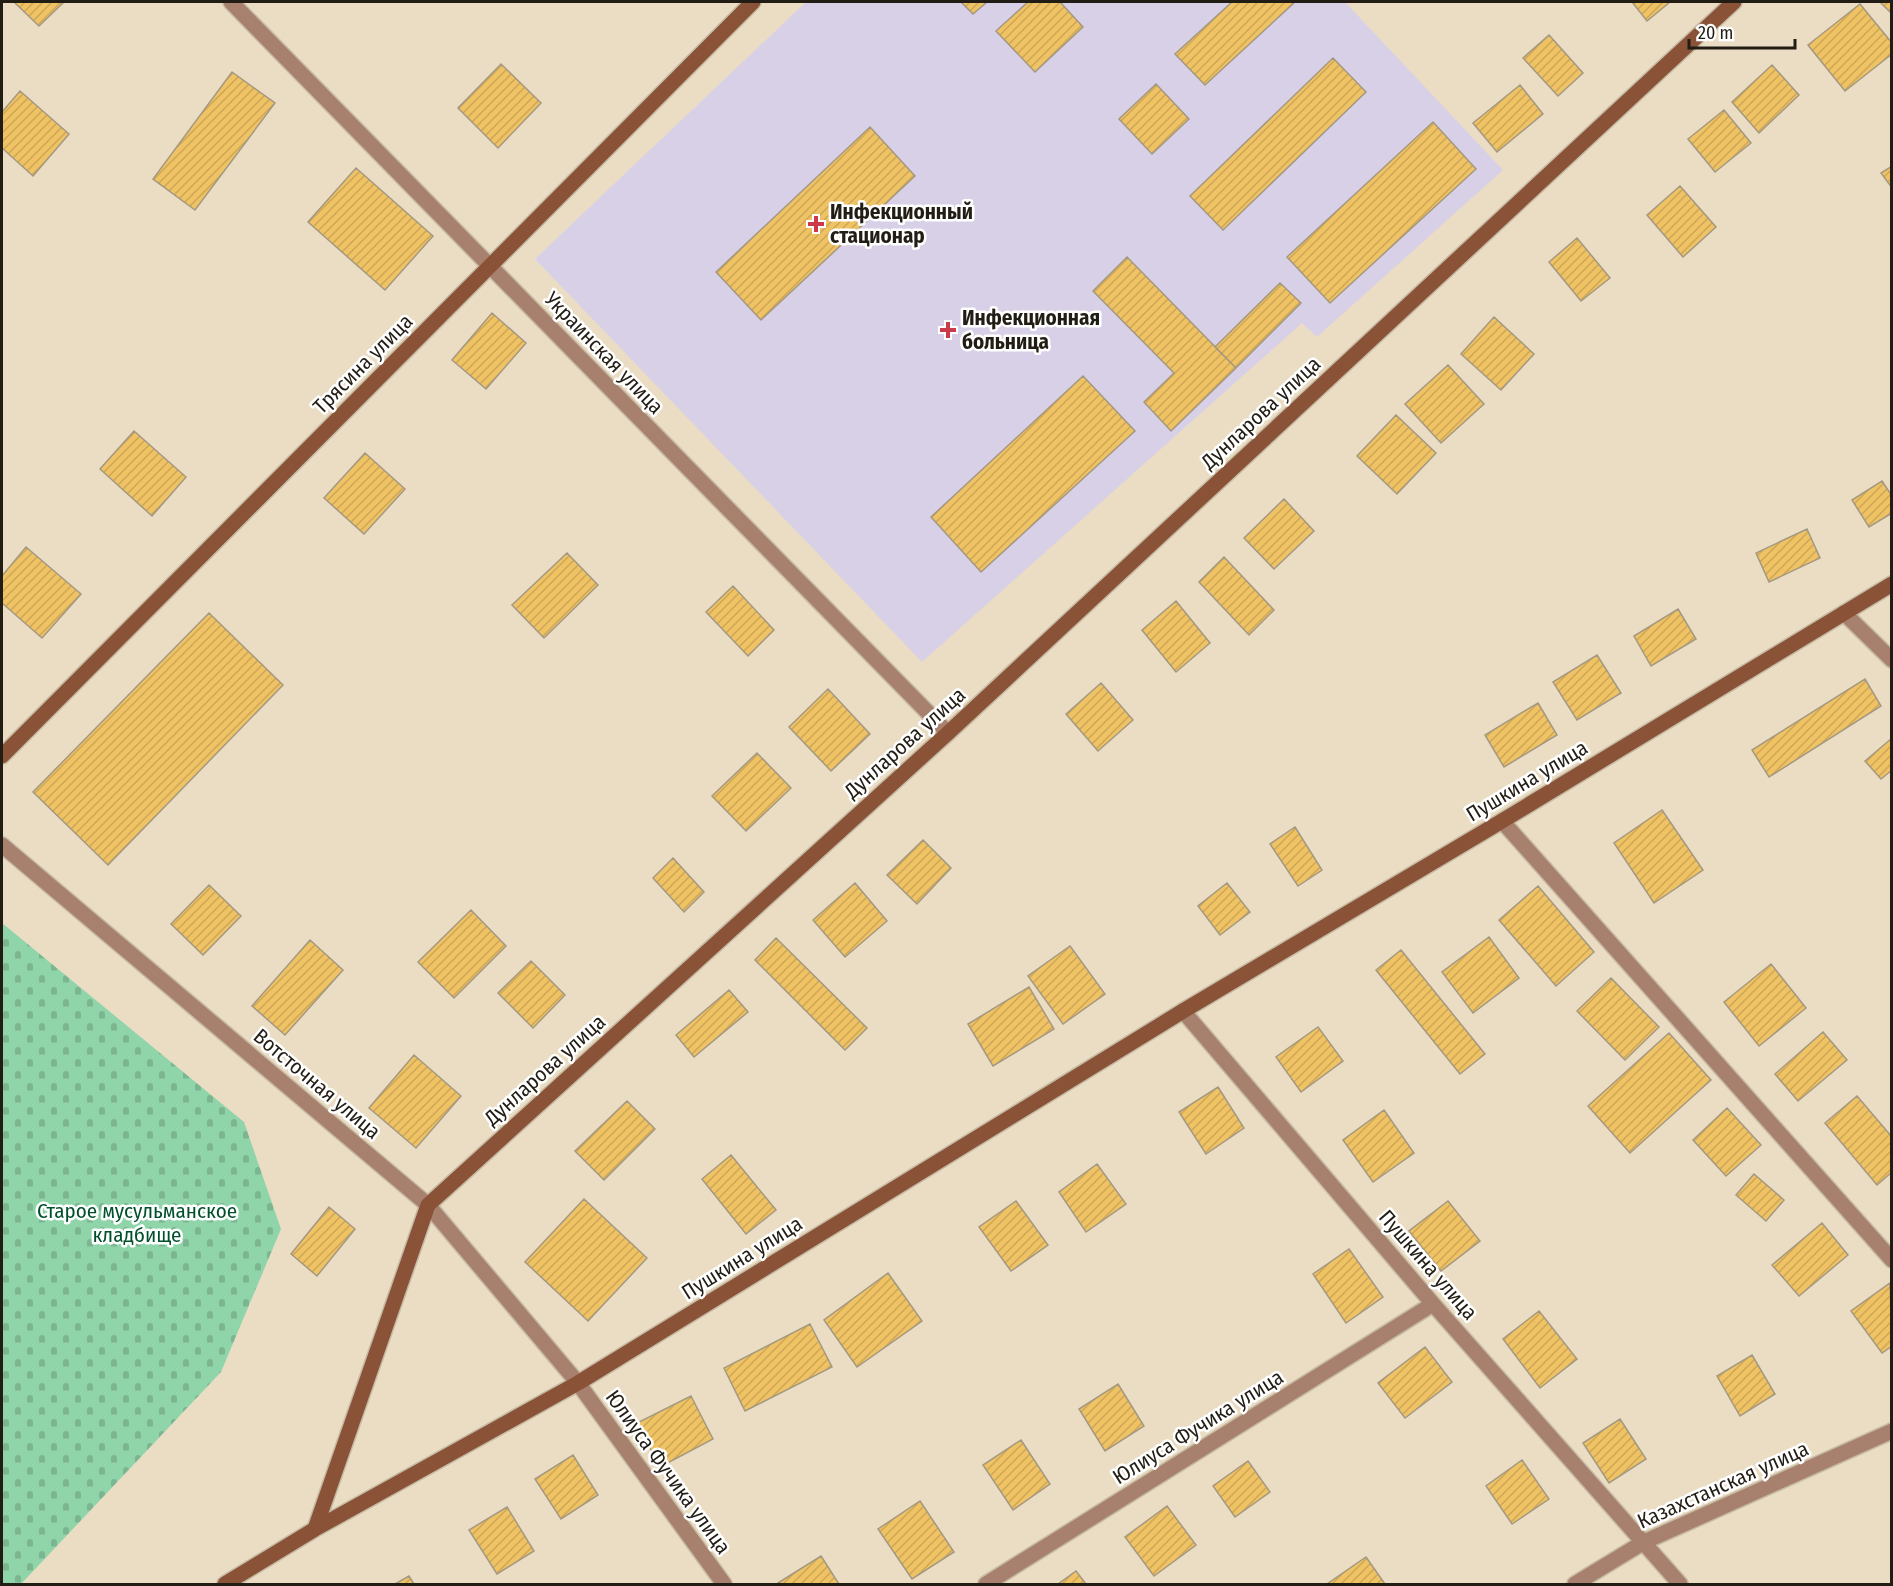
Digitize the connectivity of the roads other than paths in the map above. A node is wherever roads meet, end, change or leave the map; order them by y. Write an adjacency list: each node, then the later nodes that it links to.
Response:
1 (231, 2): 4 (street, Украинская улица)
2 (753, 2): 4 (main road, Трясина улица)
3 (1734, 2): 8 (main road, Дунларова улица)
4 (491, 267): 8 (street, Украинская улица); 9 (main road, Трясина улица)
5 (1892, 584): 6 (main road, Пушкина улица)
6 (1844, 613): 7 (street); 10 (main road, Пушкина улица)
7 (1892, 660)
8 (948, 733): 13 (main road, Дунларова улица)
9 (2, 756)
10 (1502, 821): 12 (main road, Пушкина улица); 14 (street)
11 (2, 845): 13 (street, Вотсточная улица)
12 (1183, 1011): 15 (street, Пушкина улица); 16 (main road, Пушкина улица)
13 (428, 1205): 16 (street, Вотсточная улица); 18 (main road, Дунларова улица)
14 (1892, 1260)
15 (1433, 1304): 19 (street, Пушкина улица); 22 (street, Юлиуса Фучика улица)
16 (578, 1383): 18 (main road, Пушкина улица); 21 (street, Юлиуса Фучика улица)
17 (1892, 1431): 19 (street, Казахстанская улица)
18 (315, 1529): 20 (main road)
19 (1644, 1542): 23 (street, Казахстанская улица); 24 (street, Пушкина улица)
20 (225, 1584)
21 (724, 1584)
22 (986, 1584)
23 (1575, 1584)
24 (1680, 1584)

